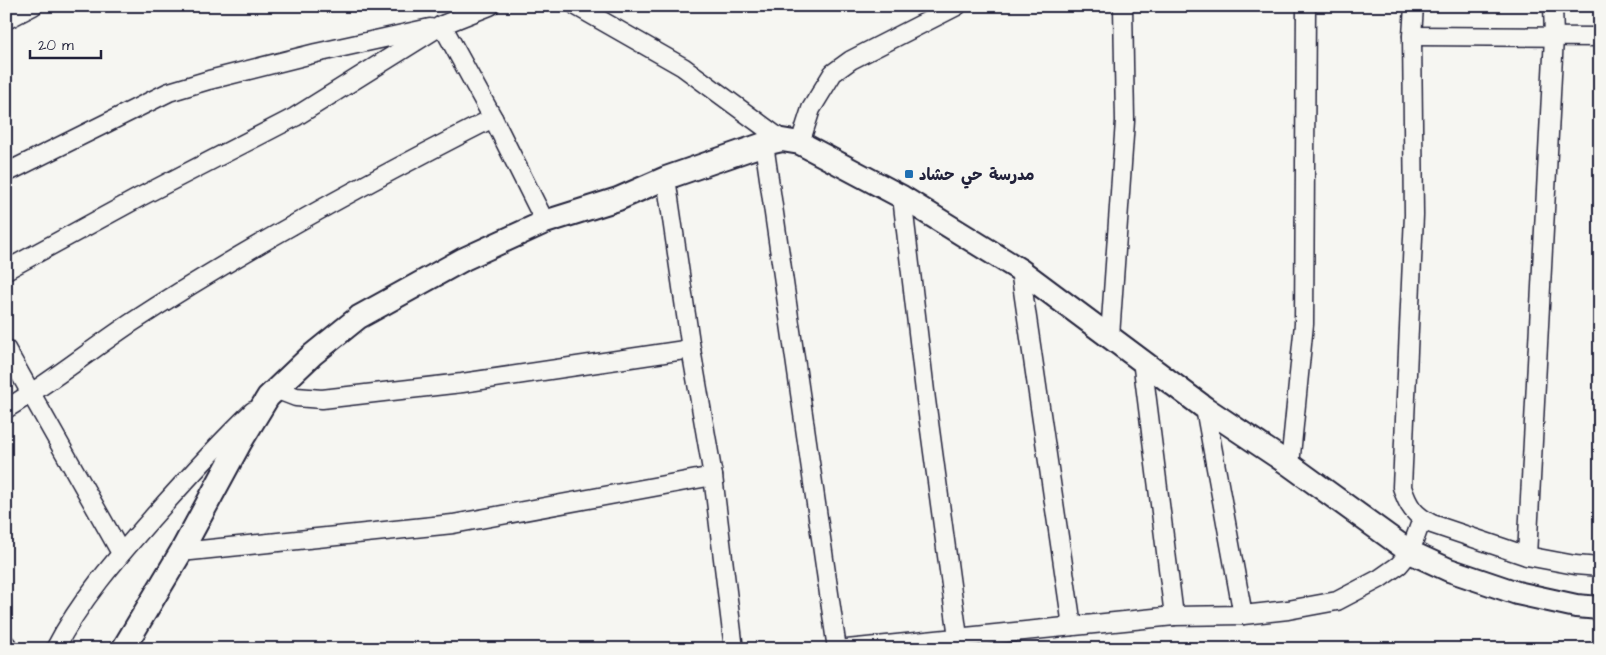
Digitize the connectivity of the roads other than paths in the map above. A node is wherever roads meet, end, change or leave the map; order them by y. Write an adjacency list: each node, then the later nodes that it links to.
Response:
1 (33, 6): 9 (street)
2 (490, 6): 10 (street)
3 (957, 6): 15 (street)
4 (1124, 6): 22 (street)
5 (1306, 6): 30 (street)
6 (1414, 6): 11 (street)
7 (1553, 6): 12 (street)
8 (586, 9): 15 (street)
9 (6, 20)
10 (442, 25): 14 (street); 16 (street); 20 (street)
11 (1412, 36): 12 (street); 32 (street)
12 (1554, 37): 13 (street); 36 (street)
13 (1600, 37)
14 (493, 118): 19 (street); 27 (street)
15 (782, 142): 17 (street); 18 (street); 48 (street)
16 (6, 173)
17 (666, 178): 19 (street); 24 (street)
18 (902, 196): 21 (street); 42 (street)
19 (545, 222): 26 (street)
20 (6, 270)
21 (1020, 270): 22 (street); 41 (street)
22 (1110, 336): 25 (street)
23 (6, 349): 27 (street)
24 (691, 349): 26 (street); 31 (street)
25 (1142, 360): 28 (street); 40 (street)
26 (272, 393): 33 (street); 35 (street)
27 (31, 394): 29 (street); 35 (street)
28 (1205, 408): 30 (street); 39 (street)
29 (6, 409)
30 (1290, 465): 34 (street)
31 (713, 476): 33 (street); 47 (street)
32 (1422, 519): 34 (street); 36 (street)
33 (181, 552): 46 (street)
34 (1410, 552): 38 (street); 39 (street)
35 (121, 553): 45 (street)
36 (1527, 556): 37 (street)
37 (1600, 567)
38 (1600, 608)
39 (1243, 615): 40 (street)
40 (1174, 616): 41 (street)
41 (1072, 626): 42 (street)
42 (958, 637): 49 (street)
43 (6, 644): 44 (street)
44 (9, 649)
45 (55, 649)
46 (123, 649)
47 (734, 649)
48 (837, 649)
49 (847, 649)

